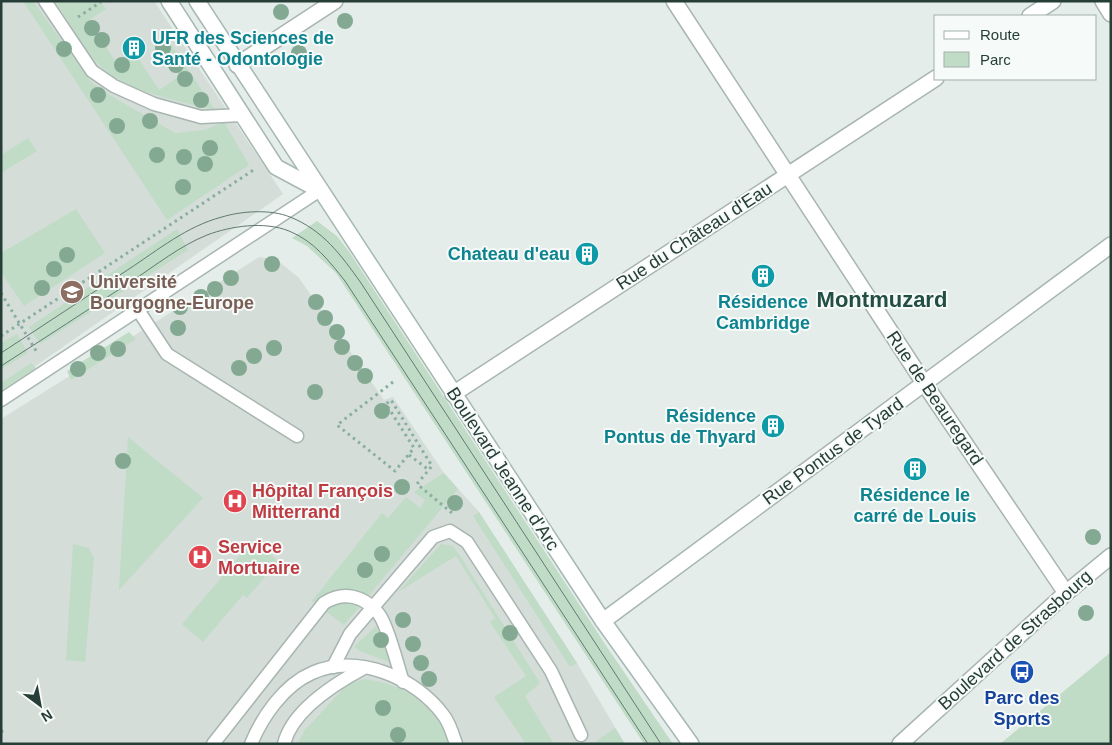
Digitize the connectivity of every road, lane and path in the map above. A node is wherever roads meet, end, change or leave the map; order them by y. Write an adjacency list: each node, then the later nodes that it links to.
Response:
1 (45, 1): 11 (lane)
2 (169, 1): 14 (street, Boulevard Jeanne d'Arc)
3 (197, 1): 12 (street, Boulevard Jeanne d'Arc)
4 (335, 1): 12 (street)
5 (674, 1): 16 (street, Rue de Beauregard)
6 (1053, 1): 10 (street)
7 (1103, 1): 9 (street)
8 (101, 2): 11 (path)
9 (1111, 14)
10 (1032, 15)
11 (62, 27): 14 (lane)
12 (238, 65): 17 (street, Boulevard Jeanne d'Arc)
13 (934, 79): 16 (street, Rue du Château d'Eau)
14 (242, 115): 17 (street, Boulevard Jeanne d'Arc)
15 (253, 164): 21 (path)
16 (788, 175): 25 (street, Rue de Beauregard); 26 (street, Rue du Château d'Eau)
17 (320, 190): 20 (lane); 26 (street, Boulevard Jeanne d'Arc)
18 (1111, 245): 25 (street, Rue Pontus de Tyard)
19 (1, 292): 21 (path)
20 (138, 310): 27 (lane); 28 (lane)
21 (20, 325): 22 (path); 23 (path)
22 (1, 336)
23 (38, 355)
24 (393, 382): 29 (path)
25 (924, 383): 33 (street, Rue de Beauregard); 35 (street, Rue Pontus de Tyard)
26 (453, 394): 35 (street, Boulevard Jeanne d'Arc)
27 (1, 400)
28 (297, 436)
29 (409, 455): 30 (path); 30 (path)
30 (429, 470): 31 (path)
31 (433, 537): 34 (lane); 40 (lane)
32 (1111, 556): 33 (street, Boulevard de Strasbourg)
33 (1066, 593): 39 (street, Boulevard de Strasbourg)
34 (372, 608): 36 (lane); 38 (lane); 41 (lane)
35 (603, 621): 45 (street, Boulevard Jeanne d'Arc)
36 (333, 667): 37 (lane); 42 (lane)
37 (364, 668): 38 (lane); 43 (lane)
38 (403, 682): 44 (lane)
39 (920, 724): 46 (street, Boulevard de Strasbourg); 47 (street, Boulevard de Strasbourg)
40 (581, 736)
41 (213, 744)
42 (251, 744)
43 (284, 744)
44 (456, 744)
45 (691, 744)
46 (890, 744)
47 (900, 744)

